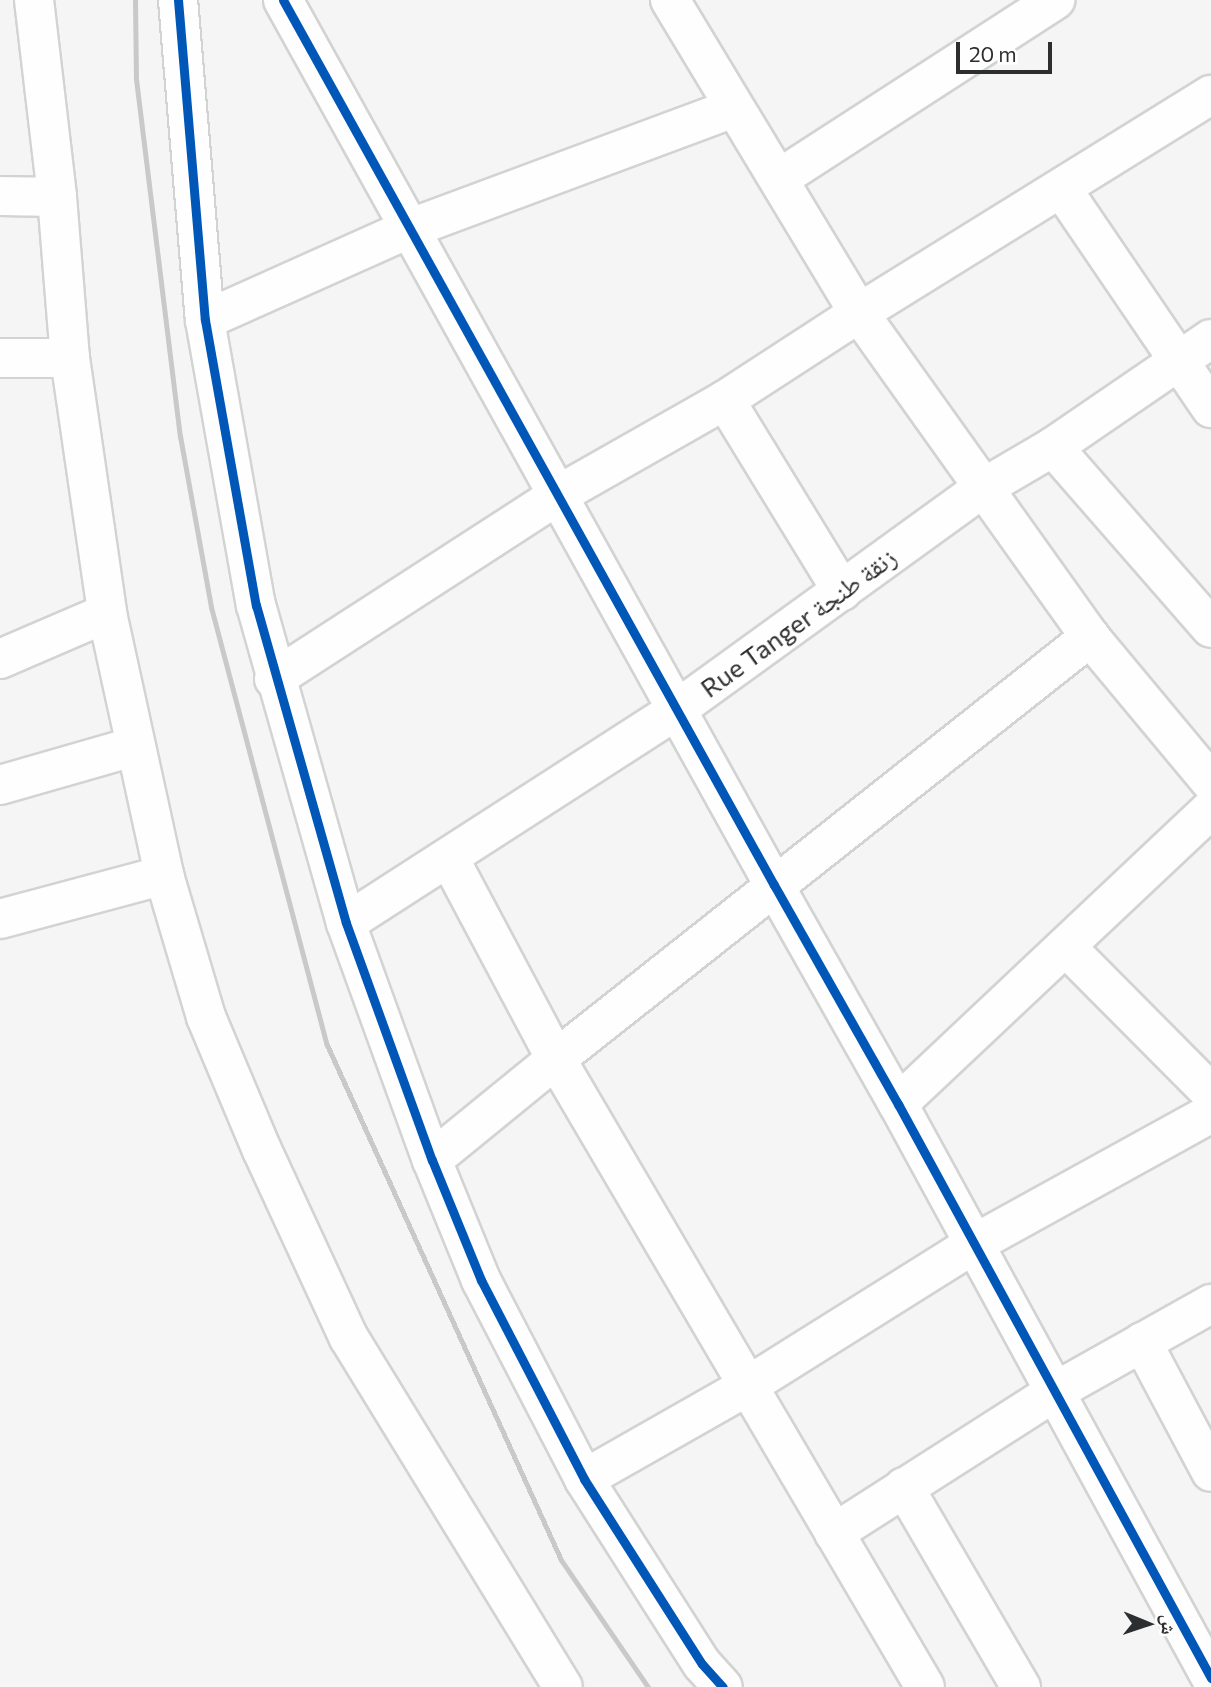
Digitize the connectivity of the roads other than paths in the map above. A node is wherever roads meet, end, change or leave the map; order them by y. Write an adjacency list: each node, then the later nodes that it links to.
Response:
1 (34, 0): 11 (street)
2 (178, 0): 14 (street)
3 (283, 0): 12 (street)
4 (670, 0): 7 (street)
5 (1055, 0): 8 (street)
6 (1211, 96): 9 (street)
7 (733, 108): 8 (street); 12 (street)
8 (780, 178): 13 (street)
9 (1062, 189): 13 (street); 18 (street)
10 (0, 196): 11 (street)
11 (57, 197): 17 (street)
12 (411, 228): 14 (street); 23 (street)
13 (859, 313): 19 (street); 22 (street)
14 (205, 320): 29 (street)
15 (1211, 339): 18 (street, Rue Tanger زنقة طنجة)
16 (0, 358): 17 (street)
17 (70, 358): 25 (street)
18 (1179, 361): 20 (street); 21 (street, Rue Tanger زنقة طنجة)
19 (725, 400): 23 (street); 24 (street)
20 (1211, 408)
21 (1053, 447): 22 (street, Rue Tanger زنقة طنجة); 26 (street)
22 (983, 488): 24 (street, Rue Tanger زنقة طنجة); 27 (street)
23 (558, 495): 29 (street); 30 (street)
24 (842, 591): 30 (street, Rue Tanger زنقة طنجة)
25 (107, 613): 28 (street); 31 (street)
26 (1211, 628)
27 (1090, 637): 32 (street); 37 (street)
28 (0, 659)
29 (274, 679): 39 (street)
30 (676, 710): 35 (street, Rue Tanger زنقة طنجة); 37 (street)
31 (136, 746): 33 (street); 36 (street)
32 (1211, 782)
33 (0, 785)
34 (1211, 809): 40 (street)
35 (449, 858): 39 (street, Rue Tanger زنقة طنجة); 41 (street)
36 (164, 874): 38 (street); 56 (street)
37 (774, 885): 41 (street); 43 (street)
38 (0, 919)
39 (346, 923): 45 (street)
40 (1066, 947): 42 (street); 43 (street)
41 (556, 1059): 45 (street); 49 (street)
42 (1211, 1093)
43 (898, 1104): 46 (street)
44 (1211, 1113): 46 (street)
45 (432, 1160): 52 (street)
46 (974, 1244): 49 (street); 50 (street)
47 (1211, 1304): 48 (street)
48 (1142, 1342): 50 (street); 51 (street)
49 (746, 1387): 52 (street); 54 (street)
50 (1056, 1391): 53 (street); 55 (street)
51 (1211, 1472)
52 (584, 1479): 57 (street)
53 (904, 1487): 54 (street); 59 (street)
54 (834, 1533): 58 (street)
55 (1211, 1678)
56 (563, 1687)
57 (723, 1687)
58 (925, 1687)
59 (1021, 1687)

